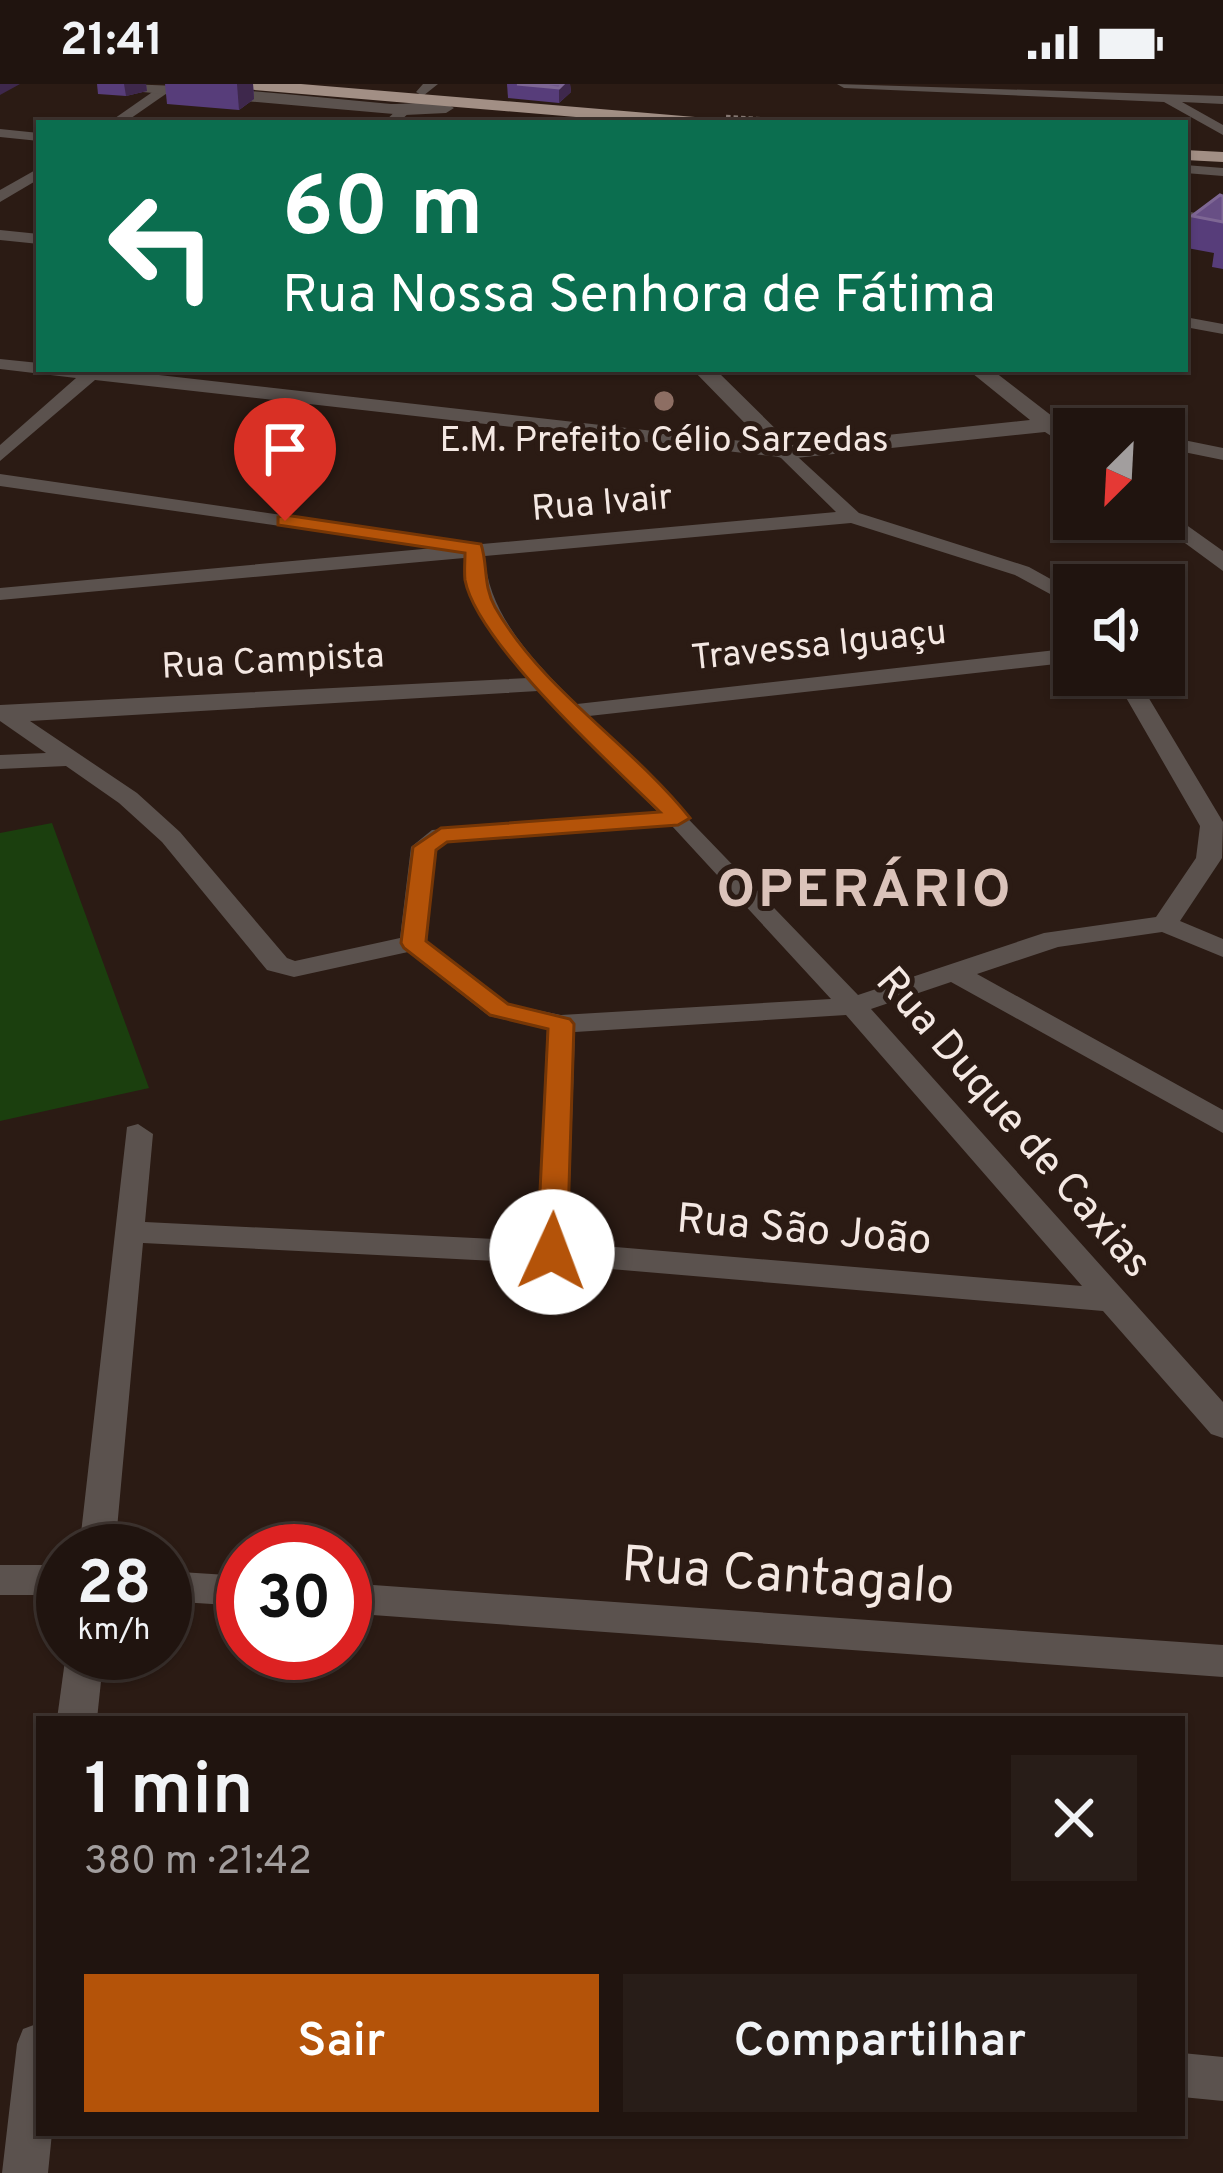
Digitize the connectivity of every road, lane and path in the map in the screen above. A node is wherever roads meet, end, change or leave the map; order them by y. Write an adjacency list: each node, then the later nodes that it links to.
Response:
1 (108, 84): 6 (street)
2 (243, 84): 10 (highway)
3 (331, 84): 7 (street)
4 (844, 84): 9 (street)
5 (1140, 84): 9 (street)
6 (175, 87): 11 (highway); 12 (street); 13 (street)
7 (427, 88): 10 (street)
8 (1223, 100): 9 (street)
9 (1169, 101): 17 (street)
10 (502, 106): 16 (highway)
11 (446, 108): 12 (street); 15 (highway)
12 (405, 110): 14 (street)
13 (120, 120)
14 (393, 120)
15 (569, 120)
16 (671, 120)
17 (1223, 131)
18 (0, 133): 19 (street)
19 (36, 137)
20 (1188, 162): 21 (highway)
21 (1223, 164)
22 (36, 174): 23 (street)
23 (0, 197)
24 (1188, 218): 25 (street)
25 (1223, 224)
26 (0, 235): 27 (street)
27 (36, 239)
28 (1188, 323): 29 (street)
29 (1223, 329)
30 (0, 364): 31 (street)
31 (36, 368)
32 (93, 372): 42 (street)
33 (103, 372): 40 (street)
34 (706, 372): 40 (street)
35 (982, 372): 36 (street)
36 (1050, 424): 37 (street); 38 (street); 40 (street)
37 (1053, 424)
38 (1053, 426)
39 (1185, 446): 41 (street)
40 (786, 452): 44 (street)
41 (1223, 454)
42 (0, 455)
43 (0, 479): 46 (street)
44 (852, 517): 46 (street, Rua Ivair); 48 (street)
45 (1185, 532): 47 (street)
46 (475, 548): 49 (street, Rua Ivair); 51 (street, Rua Duque de Caxias)
47 (1223, 562)
48 (1053, 589)
49 (0, 594)
50 (1053, 657): 54 (street, Travessa Iguaçu)
51 (544, 684): 53 (street, Rua Campista); 54 (street, Rua Duque de Caxias)
52 (1136, 696): 58 (street)
53 (3, 712): 55 (street)
54 (573, 712): 57 (street, Rua Duque de Caxias)
55 (70, 759): 56 (street); 59 (street)
56 (0, 762)
57 (678, 818): 59 (street); 62 (street, Rua Duque de Caxias)
58 (1166, 923): 60 (street); 61 (street)
59 (413, 943): 63 (street)
60 (1223, 949)
61 (955, 973): 62 (street); 64 (street)
62 (853, 1006): 63 (street); 68 (street, Rua Duque de Caxias)
63 (561, 1024): 67 (street)
64 (1223, 1123)
65 (138, 1134): 66 (street)
66 (131, 1232): 67 (street, Rua São João); 70 (street)
67 (552, 1252): 68 (street, Rua São João)
68 (1110, 1300): 69 (street, Rua Duque de Caxias)
69 (1223, 1425)
70 (100, 1524)
71 (0, 1580): 72 (street)
72 (36, 1580)
73 (372, 1600): 74 (street, Rua Cantagalo)
74 (1223, 1660)
75 (82, 1680): 76 (street)
76 (77, 1716)
77 (36, 2072): 80 (street)
78 (1185, 2075): 79 (street)
79 (1223, 2079)
80 (25, 2173)

